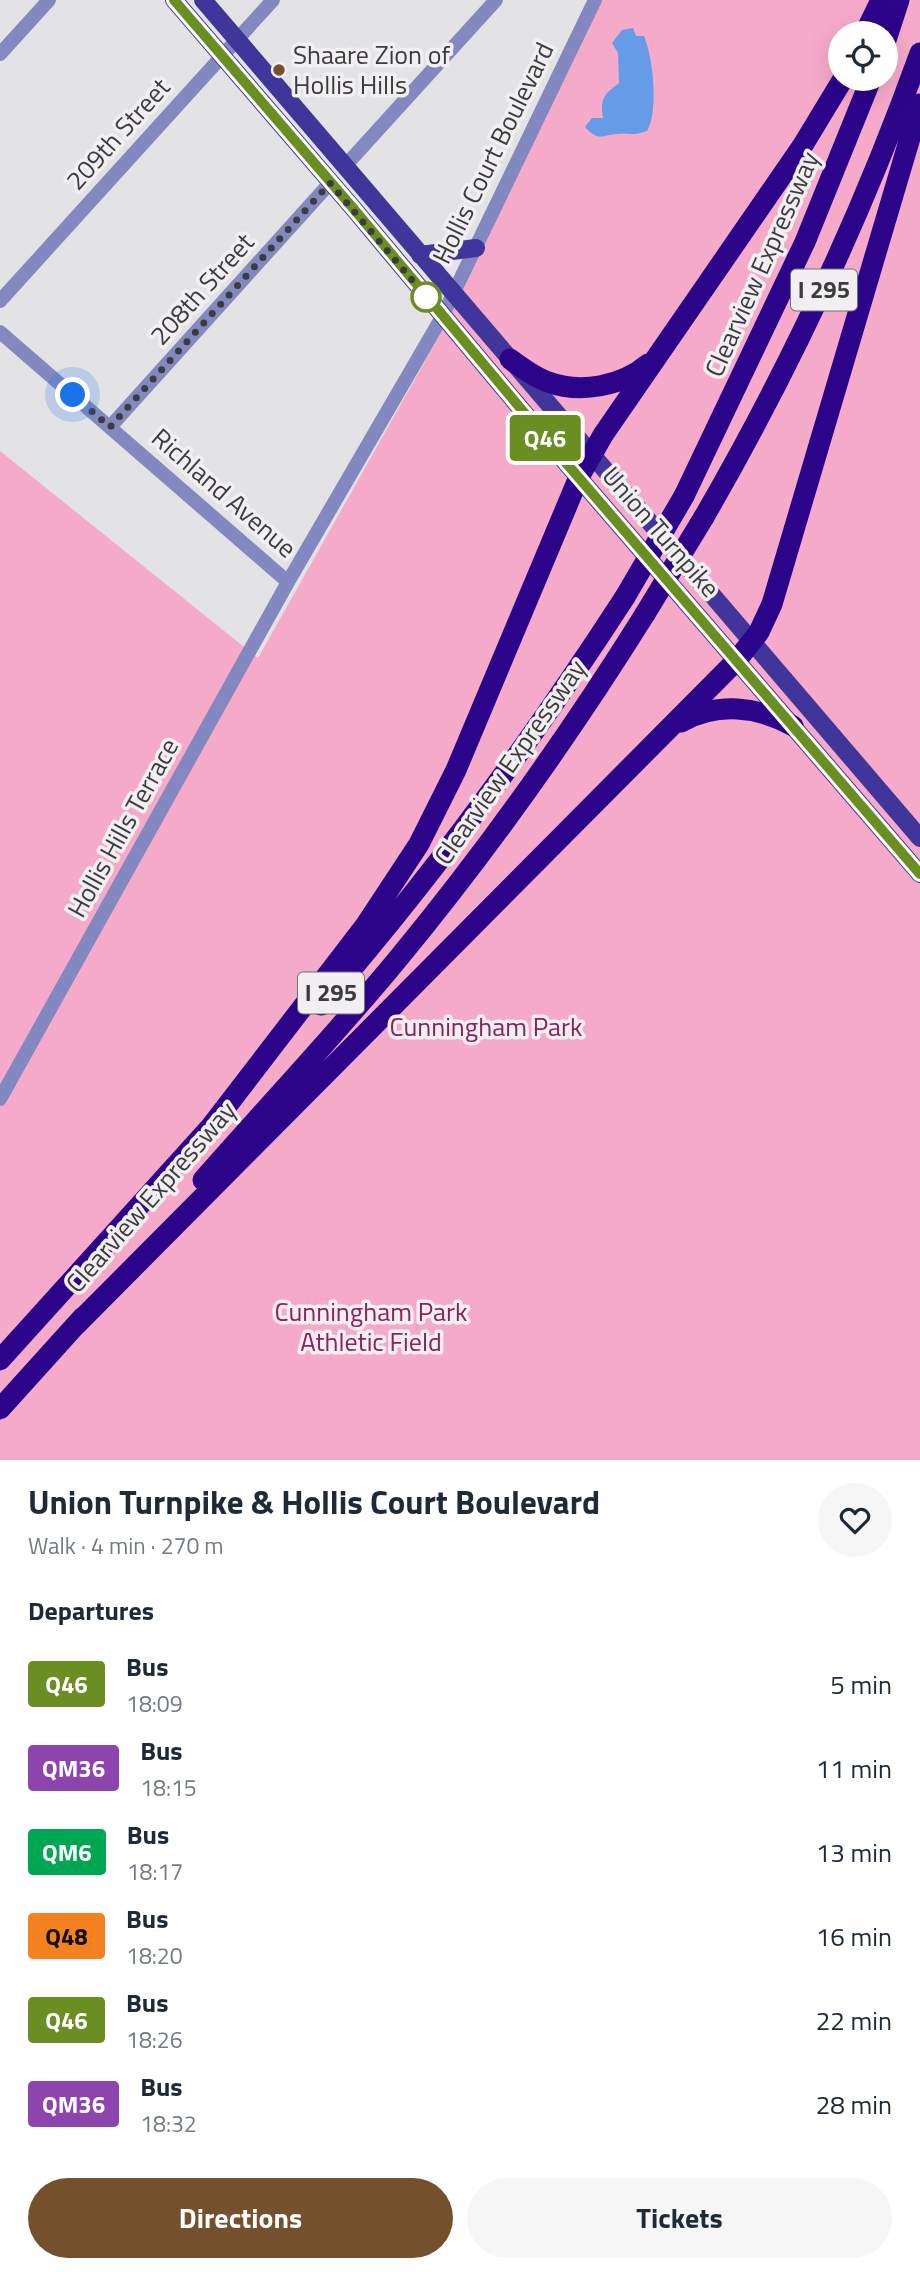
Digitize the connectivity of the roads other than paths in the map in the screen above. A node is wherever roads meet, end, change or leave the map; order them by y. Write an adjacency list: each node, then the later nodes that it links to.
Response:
1 (49, 0): 13 (street)
2 (174, 0): 14 (main road, Union Turnpike)
3 (203, 0): 11 (main road, Union Turnpike)
4 (273, 0): 11 (street, 209th Street)
5 (496, 0): 18 (street)
6 (595, 0): 20 (street, Hollis Court Boulevard)
7 (881, 0): 9 (highway)
8 (900, 0): 10 (highway)
9 (871, 21)
10 (893, 21)
11 (237, 40): 14 (street, 209th Street); 18 (main road, Union Turnpike)
12 (920, 53): 40 (highway, Clearview Expressway / I 295, bridge)
13 (0, 54)
14 (222, 56): 19 (main road, Union Turnpike); 23 (street, 209th Street)
15 (836, 91): 26 (highway)
16 (867, 91): 39 (highway, Clearview Expressway / I 295, bridge)
17 (920, 104): 32 (highway)
18 (346, 165): 21 (main road, Union Turnpike)
19 (330, 183): 24 (main road, Union Turnpike); 28 (street, 208th Street)
20 (476, 248): 21 (main road); 22 (street, Hollis Court Boulevard)
21 (420, 255): 22 (main road, Union Turnpike)
22 (452, 292): 24 (street, Hollis Court Boulevard); 27 (main road, Union Turnpike)
23 (0, 301)
24 (442, 317): 30 (main road, Union Turnpike); 31 (street, Hollis Court Boulevard)
25 (0, 332): 28 (street, Richland Avenue)
26 (666, 344): 27 (highway); 29 (highway)
27 (510, 359): 29 (main road, Union Turnpike)
28 (110, 427): 31 (street, Richland Avenue)
29 (592, 454): 30 (highway); 32 (main road, Union Turnpike)
30 (579, 477): 33 (main road, Union Turnpike); 39 (highway)
31 (288, 582): 38 (street, Hollis Hills Terrace)
32 (752, 641): 33 (highway); 36 (main road, Union Turnpike)
33 (737, 660): 34 (main road, Union Turnpike); 35 (highway)
34 (793, 726): 35 (highway); 37 (main road, Union Turnpike)
35 (660, 737): 40 (highway)
36 (920, 838)
37 (920, 874)
38 (0, 1099)
39 (206, 1133): 41 (highway, Clearview Expressway / I 295)
40 (75, 1326): 42 (highway, Clearview Expressway / I 295)
41 (0, 1360)
42 (0, 1409)

